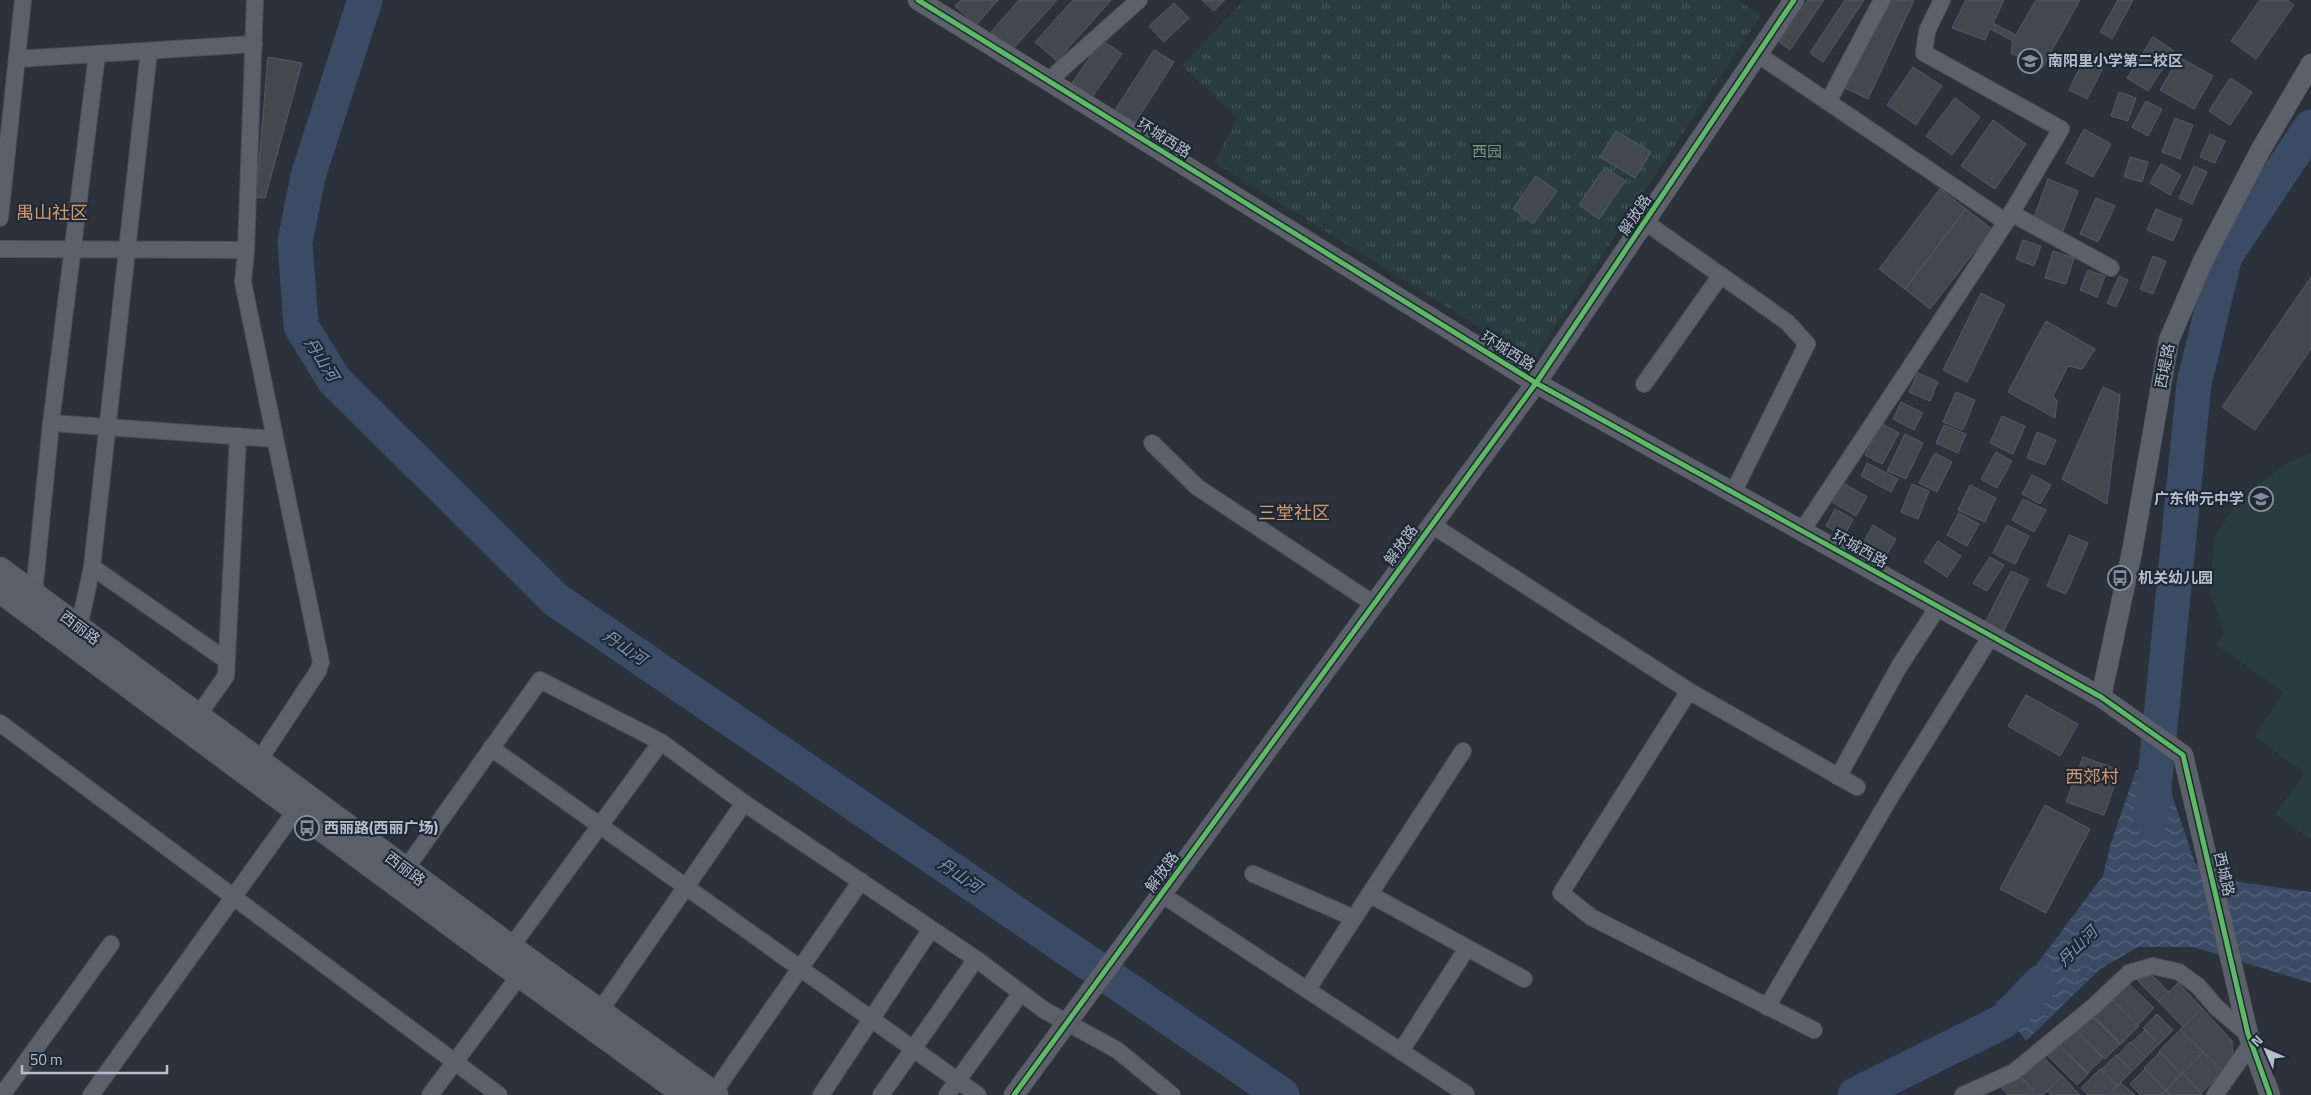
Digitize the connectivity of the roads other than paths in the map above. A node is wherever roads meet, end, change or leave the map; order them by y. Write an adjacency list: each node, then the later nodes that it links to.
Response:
1 (23, 0): 12 (street)
2 (255, 0): 8 (street)
3 (918, 0): 14 (street, 环城西路)
4 (1139, 0): 14 (street)
5 (1794, 0): 11 (street, 解放路)
6 (1882, 0): 16 (street)
7 (1942, 0): 18 (street)
8 (254, 44): 9 (street); 23 (street)
9 (149, 51): 10 (street); 22 (street)
10 (97, 54): 12 (street); 21 (street)
11 (1757, 54): 16 (street); 19 (street, 解放路)
12 (16, 59): 15 (street)
13 (2311, 64): 46 (street, 西堤路)
14 (1048, 81): 26 (street, 环城西路)
15 (7, 82): 17 (street)
16 (1828, 102): 18 (street)
17 (0, 218)
18 (2009, 218): 24 (street); 35 (street)
19 (1645, 222): 25 (street); 26 (street, 解放路)
20 (0, 249): 21 (street)
21 (74, 249): 22 (street); 28 (street)
22 (127, 250): 23 (street); 29 (street)
23 (246, 250): 31 (street)
24 (2111, 268)
25 (1721, 275): 27 (street); 33 (street)
26 (1536, 384): 33 (street, 环城西路); 34 (street, 解放路)
27 (1644, 384)
28 (51, 423): 29 (street); 39 (street)
29 (108, 427): 30 (street); 36 (street)
30 (238, 436): 31 (street); 44 (street)
31 (274, 439): 52 (street)
32 (1152, 443): 40 (street)
33 (1733, 493): 35 (street, 环城西路)
34 (1432, 525): 40 (street, 解放路); 45 (street)
35 (1802, 531): 41 (street, 环城西路)
36 (92, 567): 42 (street); 44 (street)
37 (0, 569): 39 (main road, 西丽路)
38 (0, 591): 39 (main road, 西丽路)
39 (29, 601): 42 (main road, 西丽路)
40 (1374, 604): 64 (street, 解放路)
41 (1938, 607): 43 (street, 环城西路); 53 (street)
42 (74, 635): 48 (main road, 西丽路)
43 (1991, 636): 46 (street, 环城西路); 75 (street)
44 (226, 660): 48 (street)
45 (1688, 691): 53 (street); 75 (street)
46 (2101, 697): 79 (street, 西城路)
47 (0, 723): 63 (street)
48 (193, 723): 52 (main road, 西丽路)
49 (661, 742): 50 (street); 56 (street); 57 (street)
50 (491, 748): 57 (street); 59 (street)
51 (1463, 751): 62 (street)
52 (254, 768): 55 (main road, 西丽路)
53 (1838, 777): 54 (street)
54 (1857, 787)
55 (301, 803): 59 (main road, 西丽路); 63 (street)
56 (744, 803): 60 (street); 61 (street)
57 (600, 826): 61 (street); 70 (street)
58 (1253, 874): 65 (street)
59 (400, 876): 70 (main road, 西丽路)
60 (861, 881): 66 (street); 71 (street)
61 (686, 887): 71 (street); 76 (street)
62 (1369, 894): 65 (street); 68 (street)
63 (234, 897): 82 (street); 87 (street)
64 (1155, 902): 73 (street); 95 (street, 解放路, bridge)
65 (1354, 918): 73 (street)
66 (931, 929): 69 (street); 77 (street)
67 (111, 944): 86 (street)
68 (1467, 948): 72 (street); 81 (street)
69 (976, 959): 74 (street); 80 (street)
70 (515, 961): 76 (main road, 西丽路); 82 (street)
71 (800, 969): 77 (street); 84 (street)
72 (1524, 979)
73 (1307, 990): 81 (street)
74 (1021, 993): 83 (street); 96 (street)
75 (1766, 1006): 78 (street)
76 (595, 1019): 84 (main road, 西丽路); 90 (main road, 西丽路)
77 (871, 1019): 80 (street); 91 (street)
78 (1814, 1030)
79 (2249, 1039): 97 (street); 98 (street); 99 (street, 西城路)
80 (913, 1049): 83 (street); 92 (street)
81 (1401, 1051): 85 (street)
82 (454, 1062): 88 (street); 89 (street)
83 (958, 1081): 93 (street); 94 (street)
84 (714, 1094)
85 (1466, 1094)
86 (2, 1095)
87 (91, 1095)
88 (430, 1095)
89 (499, 1095)
90 (685, 1095)
91 (821, 1095)
92 (881, 1095)
93 (947, 1095)
94 (978, 1095)
95 (1014, 1095)
96 (1172, 1095)
97 (1962, 1095)
98 (2215, 1095)
99 (2270, 1095)

